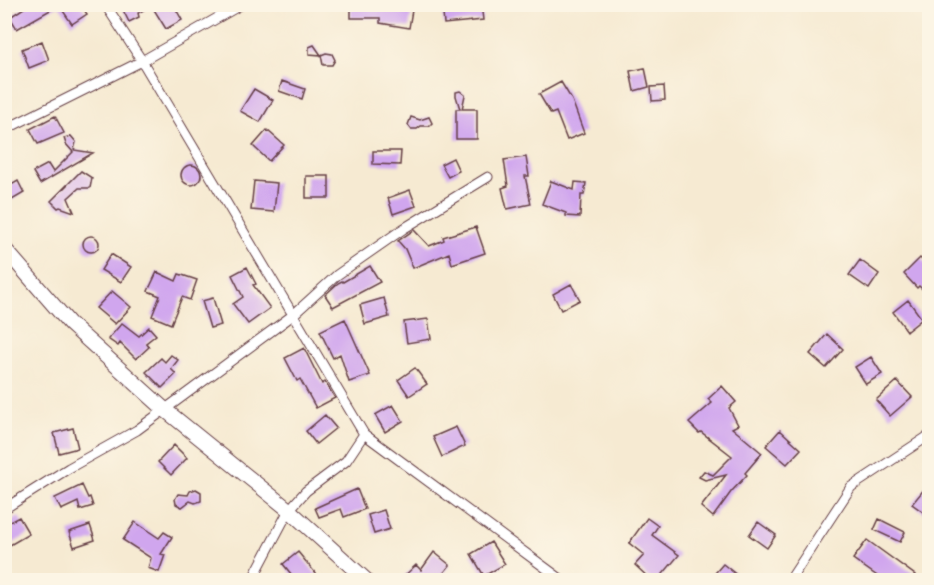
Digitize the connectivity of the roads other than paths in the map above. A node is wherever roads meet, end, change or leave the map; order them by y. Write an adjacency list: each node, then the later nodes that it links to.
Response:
1 (105, 4): 3 (street)
2 (242, 4): 3 (street)
3 (142, 61): 4 (street); 7 (street)
4 (4, 130)
5 (488, 177): 7 (street)
6 (4, 248): 8 (main road)
7 (293, 315): 8 (street); 9 (street)
8 (164, 409): 11 (street); 12 (main road)
9 (364, 434): 12 (street); 15 (street)
10 (930, 435): 16 (street)
11 (4, 509)
12 (289, 510): 13 (street); 14 (main road)
13 (252, 580)
14 (366, 580)
15 (562, 580)
16 (790, 580)

